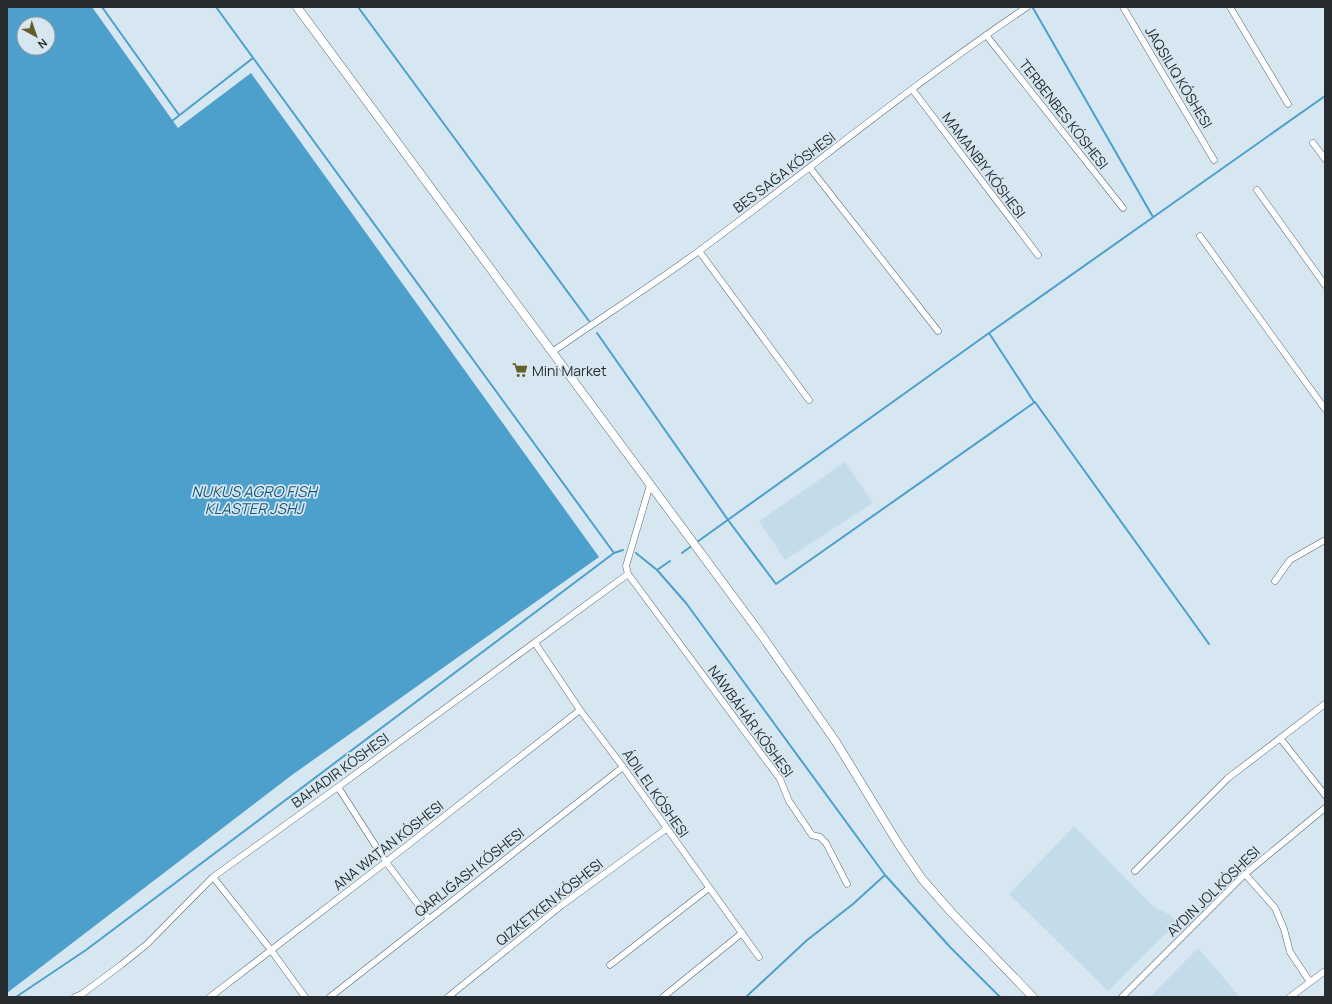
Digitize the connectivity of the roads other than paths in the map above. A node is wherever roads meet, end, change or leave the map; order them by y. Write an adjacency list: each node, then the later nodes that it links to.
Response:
1 (297, 7): 19 (main road)
2 (1028, 7): 5 (street, BES SAǴA KÓSHESI)
3 (1123, 7): 10 (street)
4 (1230, 7): 7 (street)
5 (986, 35): 6 (street, BES SAǴA KÓSHESI); 13 (street, TERBENBES KÓSHESI)
6 (912, 89): 11 (street, BES SAǴA KÓSHESI); 16 (street, MAMANBIY KÓSHESI)
7 (1288, 104)
8 (1313, 143): 9 (street)
9 (1325, 159)
10 (1214, 160)
11 (810, 168): 15 (street, BES SAǴA KÓSHESI); 18 (street)
12 (1257, 190): 17 (street)
13 (1123, 208)
14 (1200, 236): 21 (street)
15 (699, 251): 19 (street, BES SAǴA KÓSHESI); 20 (street)
16 (1038, 255)
17 (1325, 285)
18 (938, 331)
19 (552, 352): 22 (main road)
20 (809, 400)
21 (1325, 409)
22 (650, 485): 24 (street); 54 (main road)
23 (1325, 540): 25 (street)
24 (628, 574): 26 (street); 39 (street, NÁWBÁHÁR KÓSHESI)
25 (1275, 581)
26 (534, 642): 28 (street, ÁDIL EL KÓSHESI); 31 (street)
27 (1325, 704): 29 (street)
28 (580, 710): 30 (street, ÁDIL EL KÓSHESI); 35 (street, ANA WATAN KÓSHESI)
29 (1280, 738): 32 (street); 36 (street)
30 (623, 767): 34 (street, ÁDIL EL KÓSHESI); 41 (street)
31 (338, 787): 35 (street); 38 (street)
32 (1325, 795)
33 (1325, 808): 37 (street)
34 (666, 829): 40 (street, ÁDIL EL KÓSHESI); 52 (street)
35 (386, 862): 41 (street); 43 (street, ANA WATAN KÓSHESI)
36 (1135, 871)
37 (1245, 874): 47 (street); 55 (street)
38 (213, 877): 43 (street); 48 (street)
39 (848, 884)
40 (710, 888): 42 (street, ÁDIL EL KÓSHESI); 45 (street)
41 (429, 919): 51 (street)
42 (742, 933): 44 (street, ÁDIL EL KÓSHESI); 53 (street)
43 (271, 950): 49 (street, ANA WATAN KÓSHESI); 50 (street)
44 (759, 957)
45 (610, 965)
46 (1325, 971): 47 (street)
47 (1310, 982): 56 (street)
48 (75, 997)
49 (210, 997)
50 (305, 997)
51 (330, 997)
52 (448, 997)
53 (663, 997)
54 (1033, 997)
55 (1122, 997)
56 (1290, 997)

